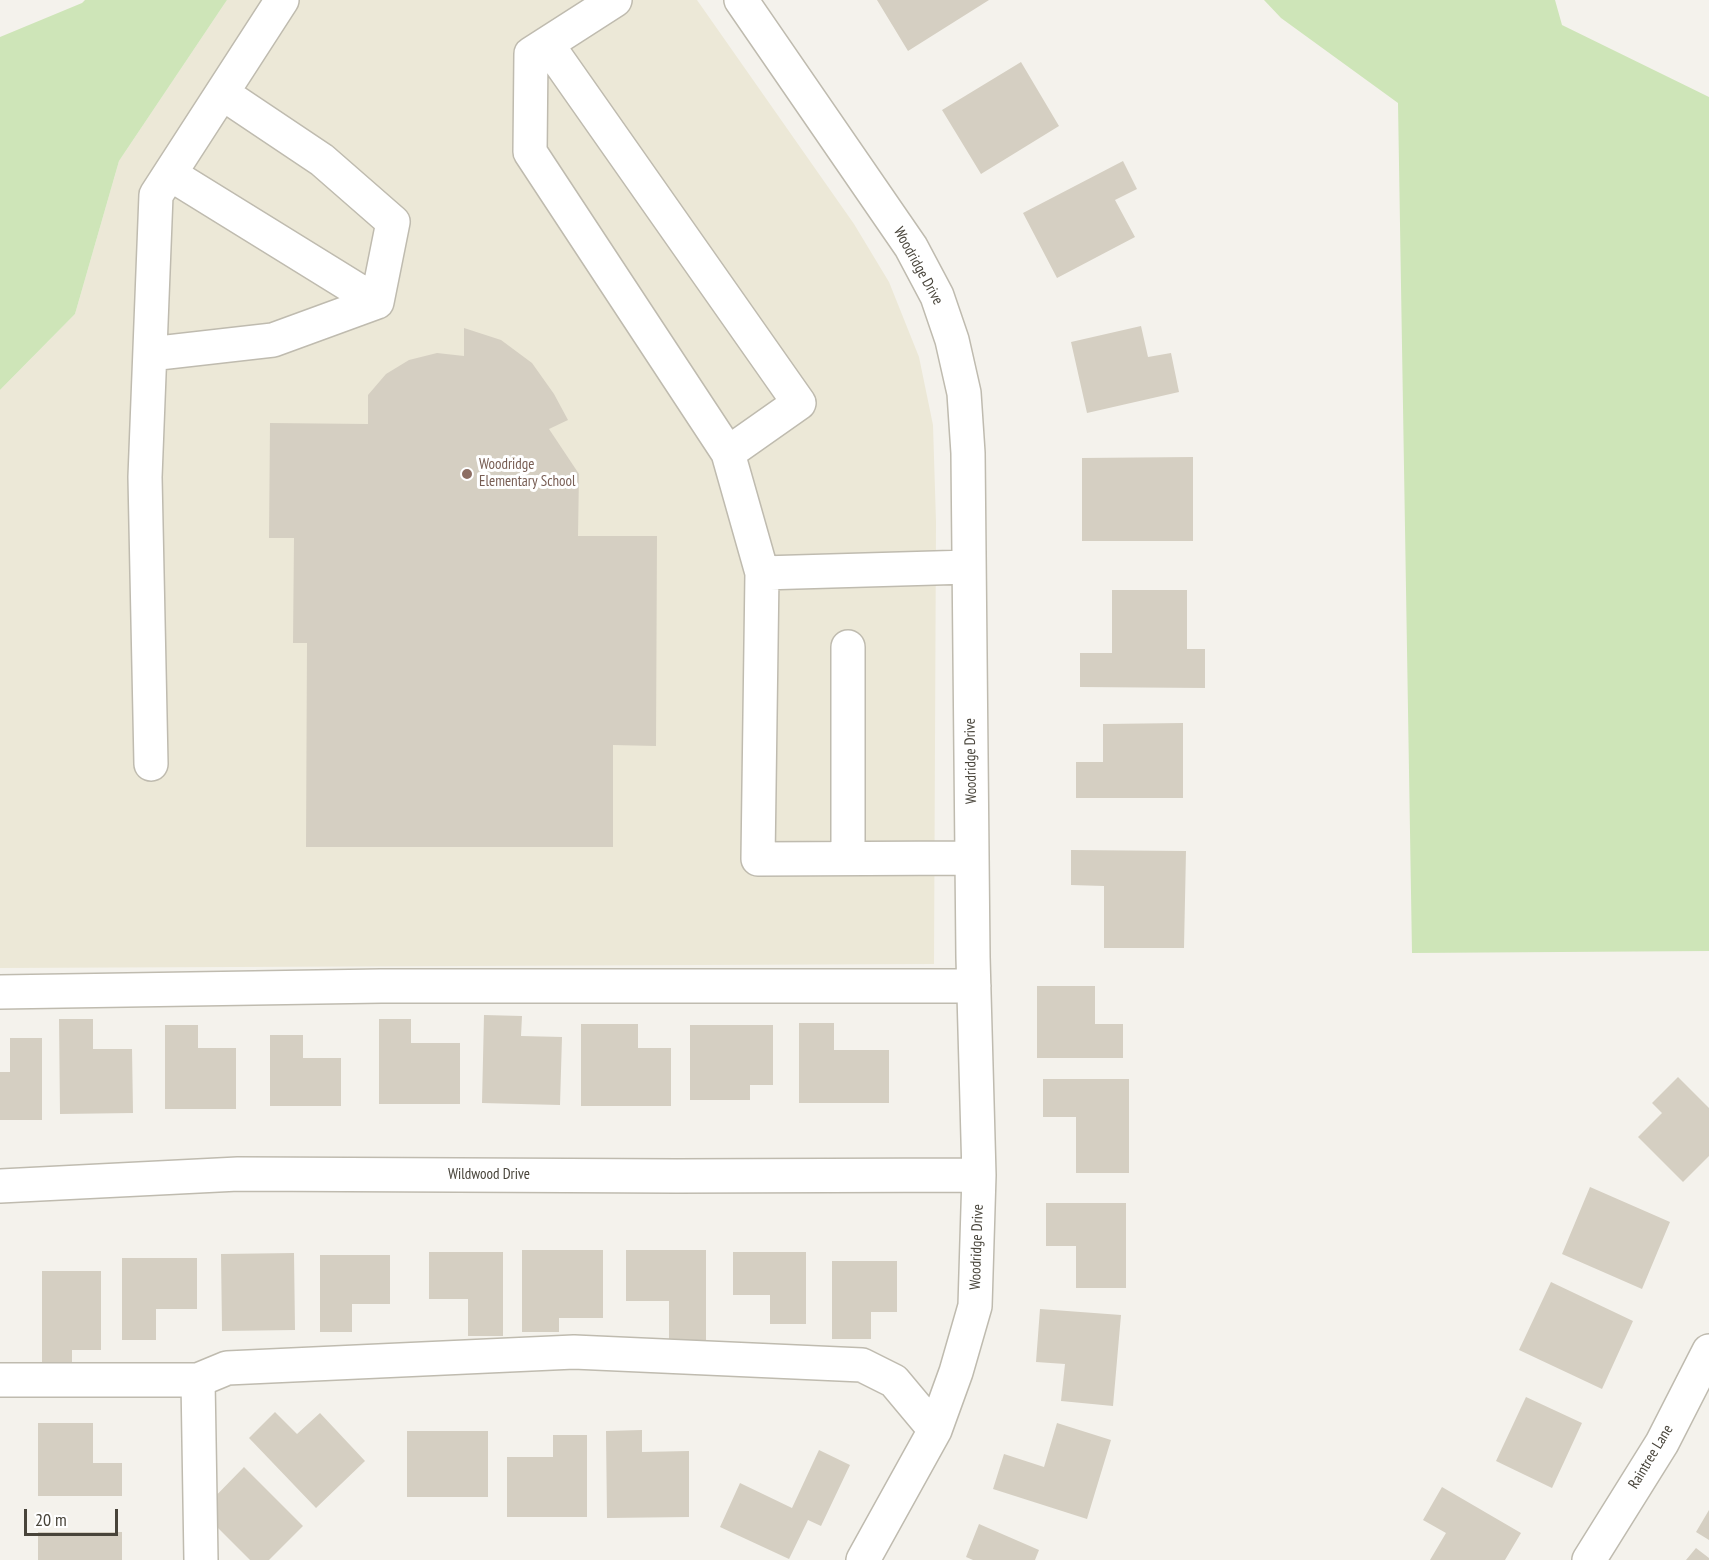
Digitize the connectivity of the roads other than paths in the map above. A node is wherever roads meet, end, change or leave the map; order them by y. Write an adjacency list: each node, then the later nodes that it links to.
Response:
1 (282, 0): 5 (street)
2 (615, 0): 4 (street)
3 (741, 0): 10 (street, Woodridge Drive)
4 (547, 44): 9 (street); 9 (street)
5 (222, 93): 6 (street); 7 (street)
6 (170, 174): 7 (street); 8 (street)
7 (377, 303): 8 (street)
8 (150, 354): 13 (street)
9 (728, 453): 11 (street)
10 (969, 567): 11 (street); 15 (street, Woodridge Drive)
11 (762, 573): 14 (street)
12 (848, 647): 14 (street)
13 (151, 765)
14 (848, 858): 15 (street)
15 (972, 858): 16 (street, Woodridge Drive)
16 (974, 986): 17 (street); 18 (street, Woodridge Drive)
17 (0, 992)
18 (979, 1175): 19 (street, Wildwood Drive); 23 (street, Woodridge Drive)
19 (0, 1186)
20 (1709, 1351): 26 (street, Raintree Lane)
21 (0, 1380): 22 (street)
22 (198, 1380): 23 (street); 24 (street)
23 (935, 1430): 25 (street, Woodridge Drive)
24 (201, 1560)
25 (863, 1560)
26 (1588, 1560)

